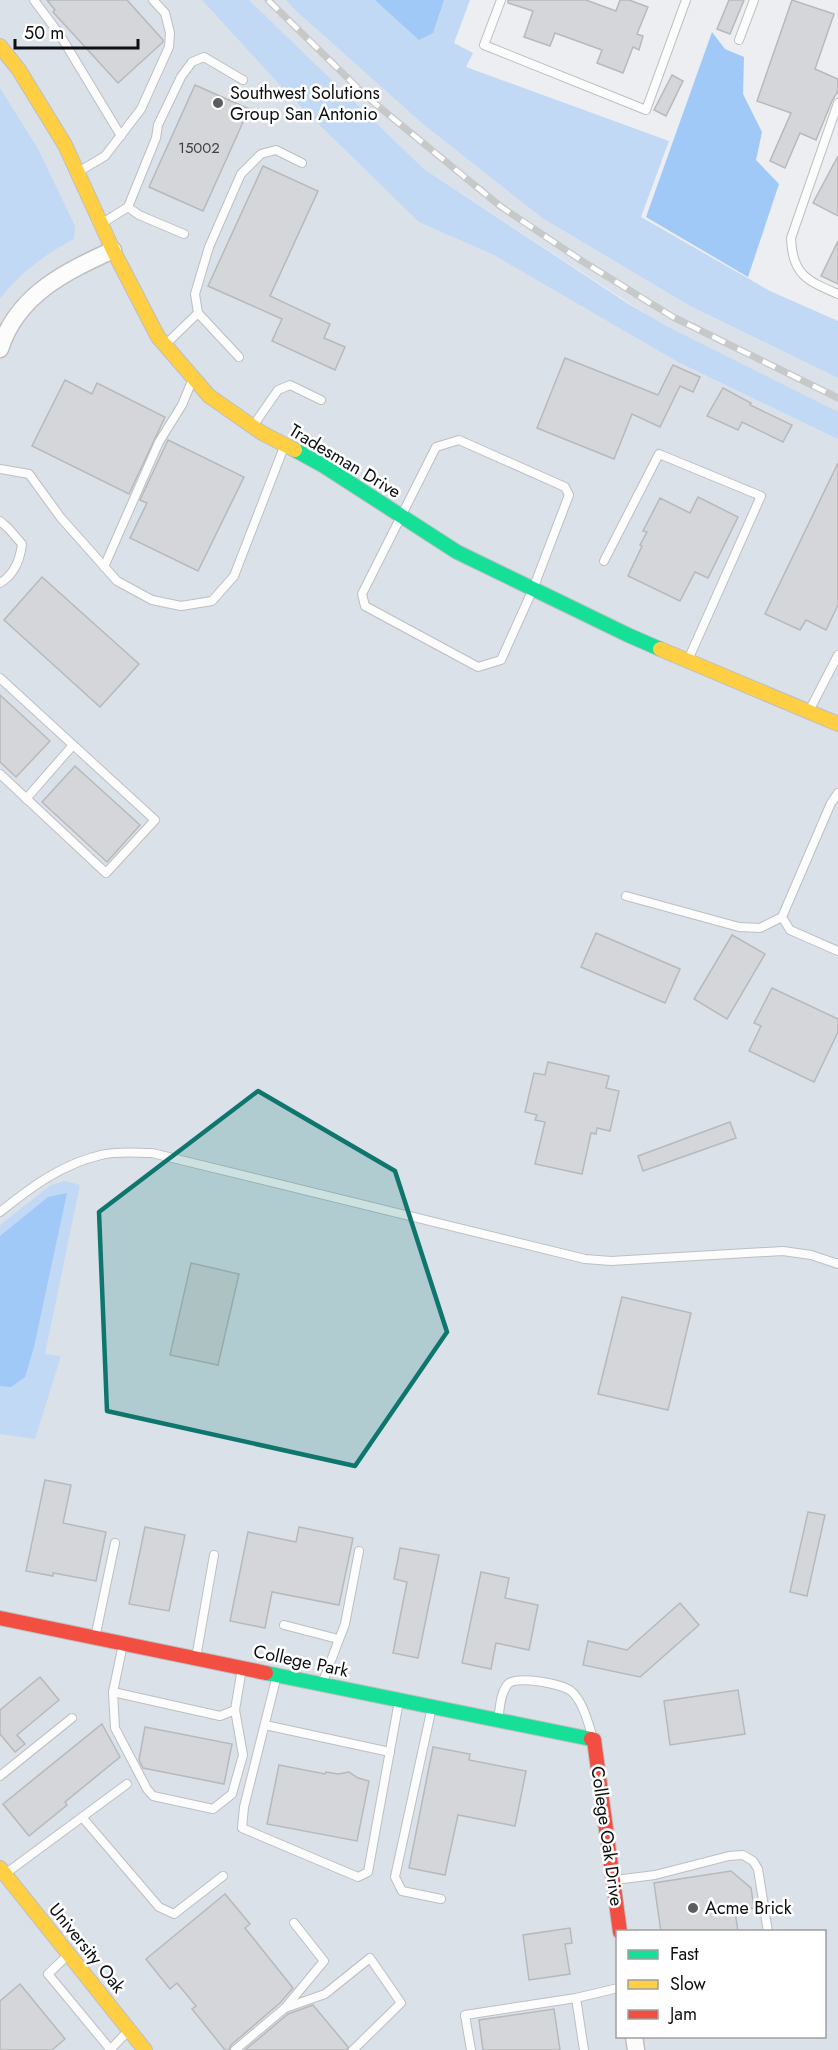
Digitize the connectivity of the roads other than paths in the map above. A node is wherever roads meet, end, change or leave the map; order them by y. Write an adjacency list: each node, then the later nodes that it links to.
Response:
1 (34, 0): 10 (lane)
2 (153, 0): 10 (lane)
3 (501, 0): 4 (lane)
4 (686, 0)
5 (754, 0): 6 (lane)
6 (739, 40)
7 (0, 46): 12 (street, Tradesman Drive)
8 (243, 80): 13 (lane)
9 (838, 103): 17 (lane)
10 (121, 136): 12 (lane)
11 (302, 163): 18 (lane)
12 (77, 173): 14 (street, Tradesman Drive)
13 (128, 207): 14 (lane); 15 (lane)
14 (101, 224): 16 (street, Tradesman Drive)
15 (184, 234)
16 (113, 250): 19 (street, Tradesman Drive); 20 (street)
17 (838, 294)
18 (198, 313): 19 (lane); 21 (lane)
19 (165, 345): 22 (street, Tradesman Drive)
20 (0, 349)
21 (239, 357)
22 (193, 377): 24 (street, Tradesman Drive); 30 (lane)
23 (321, 400): 24 (lane)
24 (252, 426): 25 (street, Tradesman Drive)
25 (285, 445): 27 (street, Tradesman Drive); 30 (lane)
26 (0, 469): 30 (lane)
27 (402, 517): 32 (street, Tradesman Drive); 32 (lane); 32 (lane)
28 (0, 521): 31 (lane)
29 (604, 561): 34 (lane)
30 (104, 567)
31 (0, 583)
32 (533, 589): 34 (street, Tradesman Drive)
33 (838, 657): 36 (lane)
34 (688, 661): 36 (street, Tradesman Drive)
35 (0, 678): 38 (lane)
36 (809, 712): 37 (street, Tradesman Drive)
37 (838, 724)
38 (73, 745): 41 (lane); 41 (lane)
39 (0, 774): 41 (lane)
40 (838, 793): 43 (lane)
41 (26, 799)
42 (626, 896): 43 (lane)
43 (782, 917): 44 (lane)
44 (838, 951)
45 (0, 1212): 46 (lane)
46 (838, 1264)
47 (115, 1543): 52 (lane)
48 (359, 1551): 53 (lane)
49 (214, 1555): 55 (lane)
50 (0, 1618): 52 (street, College Park)
51 (284, 1625): 53 (lane)
52 (95, 1638): 54 (street, College Park)
53 (338, 1639): 58 (lane)
54 (123, 1644): 55 (street, College Park); 59 (lane)
55 (196, 1658): 56 (street, College Park)
56 (242, 1668): 57 (street, College Park); 62 (lane)
57 (277, 1675): 58 (street, College Park); 65 (lane)
58 (321, 1684): 60 (street, College Park)
59 (113, 1692): 62 (lane); 62 (lane)
60 (399, 1700): 61 (street, College Park); 67 (lane)
61 (432, 1707): 64 (street, College Park); 74 (lane)
62 (235, 1710)
63 (72, 1718): 68 (lane)
64 (498, 1720): 66 (street, College Park); 66 (lane)
65 (265, 1725): 67 (lane); 67 (lane)
66 (594, 1740): 73 (street, College Oak Drive)
67 (390, 1752)
68 (0, 1776)
69 (127, 1784): 70 (lane)
70 (82, 1817): 71 (lane); 72 (lane)
71 (2, 1871): 78 (street, University Oak)
72 (223, 1876)
73 (613, 1880): 76 (street, College Oak Drive); 77 (lane)
74 (441, 1899)
75 (294, 1923): 81 (lane)
76 (620, 1930)
77 (768, 1930)
78 (69, 1954): 82 (street, University Oak); 83 (lane)
79 (616, 1988): 80 (lane)
80 (576, 1998): 87 (lane); 88 (lane)
81 (285, 2008): 85 (lane); 86 (lane)
82 (129, 2030): 83 (lane); 84 (street, University Oak)
83 (110, 2049)
84 (145, 2050)
85 (235, 2050)
86 (352, 2050)
87 (471, 2050)
88 (584, 2050)

